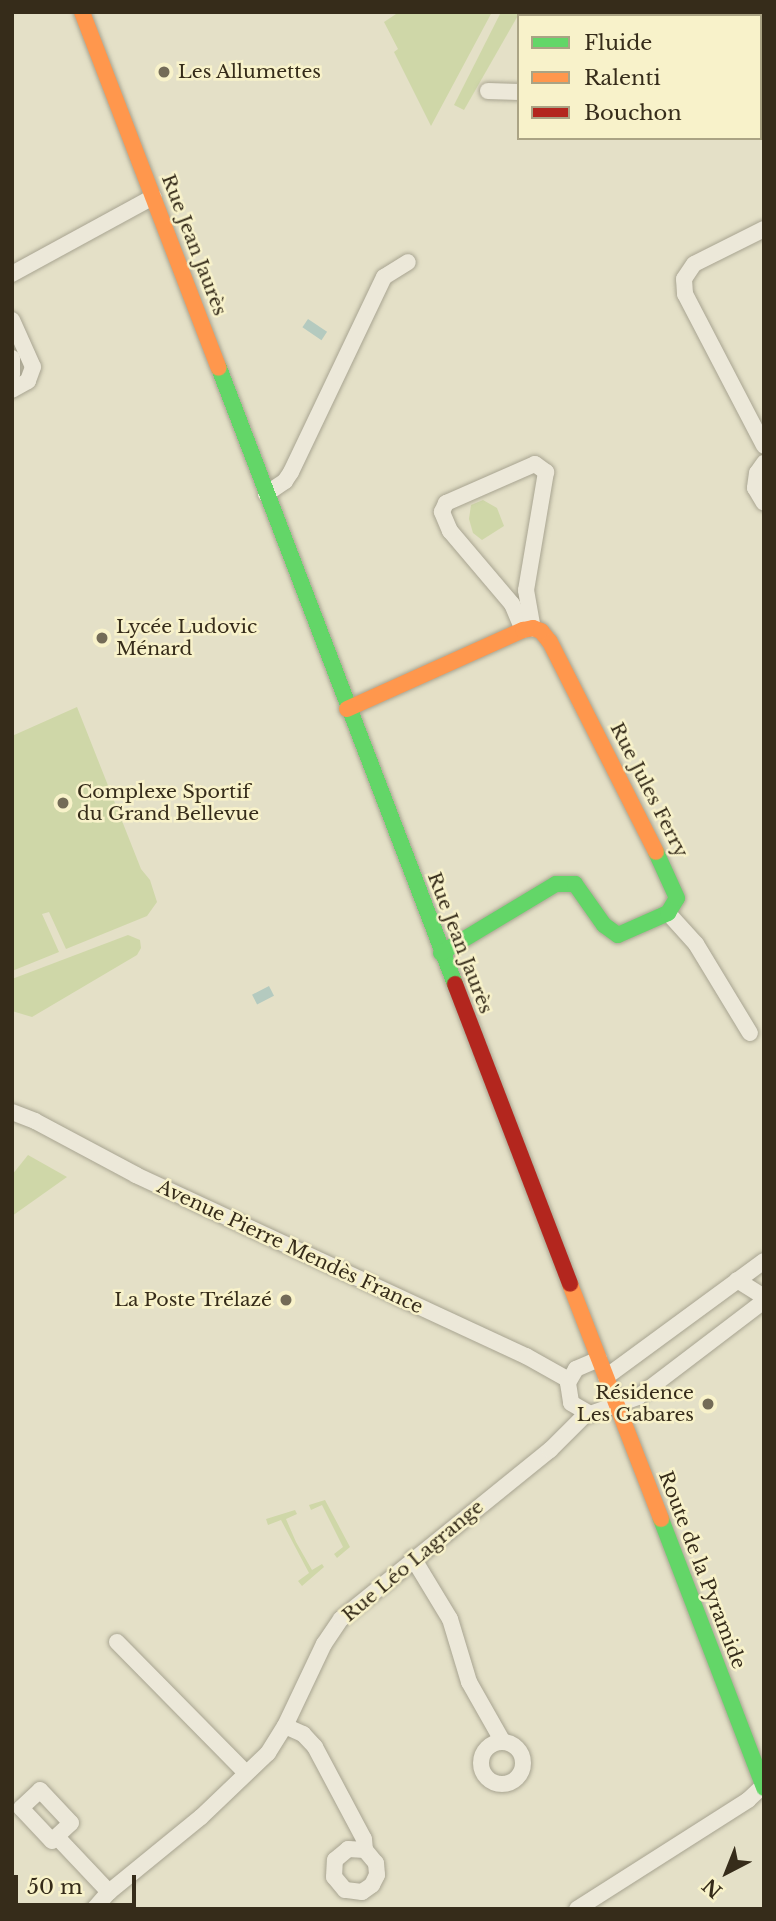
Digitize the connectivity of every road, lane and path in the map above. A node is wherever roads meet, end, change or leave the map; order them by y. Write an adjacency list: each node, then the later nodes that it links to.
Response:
1 (82, 12): 4 (main road, Rue Jean Jaurès)
2 (488, 91): 3 (street)
3 (517, 92)
4 (153, 197): 7 (street); 14 (main road, Rue Jean Jaurès)
5 (764, 229): 12 (street)
6 (408, 262): 14 (street)
7 (12, 274)
8 (12, 320): 11 (street)
9 (12, 358): 10 (street)
10 (12, 375)
11 (12, 390)
12 (764, 446)
13 (764, 463): 15 (street)
14 (265, 494): 17 (main road, Rue Jean Jaurès)
15 (764, 503)
16 (528, 629): 16 (street); 17 (main road); 18 (main road, Rue Jules Ferry)
17 (347, 709): 19 (main road, Rue Jean Jaurès)
18 (668, 913): 19 (main road); 20 (street)
19 (441, 953): 25 (main road, Rue Jean Jaurès)
20 (750, 1033)
21 (12, 1112): 27 (street, Avenue Pierre Mendès France)
22 (764, 1261): 23 (street)
23 (737, 1280): 24 (street); 26 (street)
24 (764, 1299): 28 (street)
25 (599, 1359): 26 (main road, Rue Jean Jaurès); 27 (street)
26 (607, 1377): 28 (main road, Rue Jean Jaurès)
27 (569, 1380): 29 (street)
28 (616, 1406): 29 (street); 35 (main road, Route de la Pyramide)
29 (587, 1413): 30 (street, Rue Léo Lagrange)
30 (413, 1559): 32 (street, Rue Léo Lagrange); 33 (street)
31 (117, 1642): 34 (street)
32 (285, 1726): 34 (street, Rue Léo Lagrange); 37 (street)
33 (503, 1742)
34 (246, 1773): 38 (street, Rue Léo Lagrange)
35 (763, 1787): 40 (street)
36 (57, 1836): 38 (street)
37 (365, 1850)
38 (109, 1892): 39 (street, Rue Léo Lagrange)
39 (94, 1909)
40 (578, 1909)

